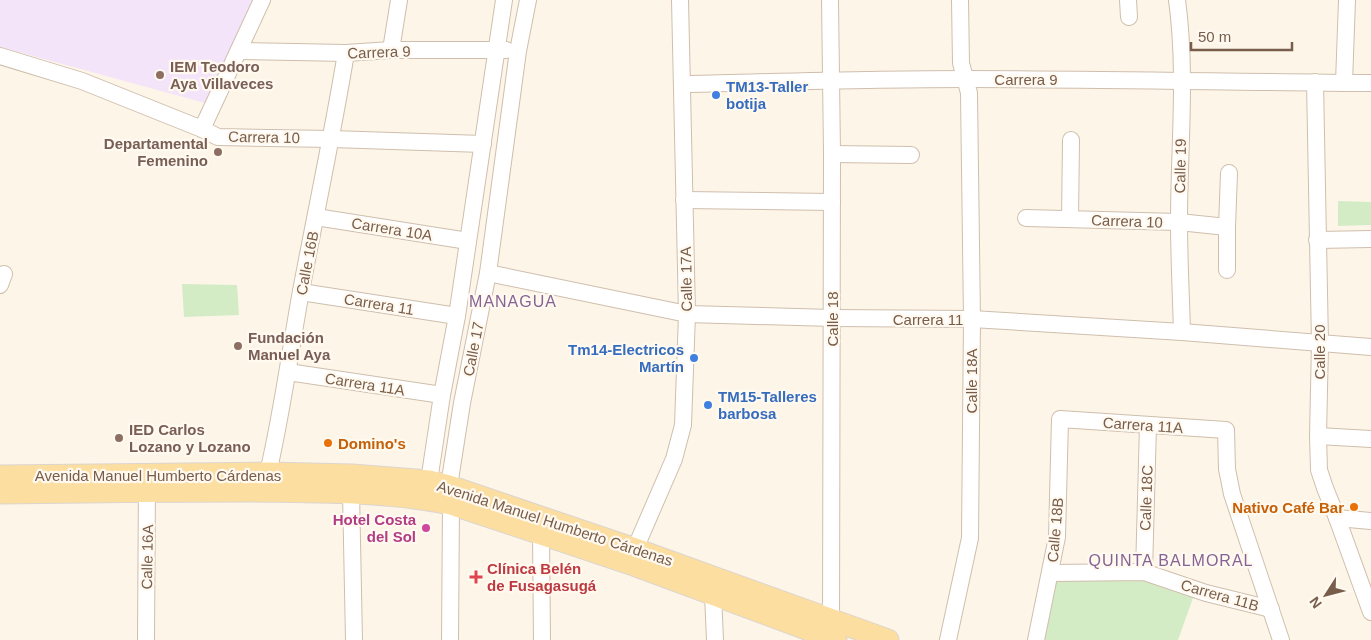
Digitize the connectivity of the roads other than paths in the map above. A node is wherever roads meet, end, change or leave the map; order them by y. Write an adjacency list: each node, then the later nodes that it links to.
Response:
1 (262, 0): 14 (street)
2 (399, 0): 12 (street)
3 (504, 0): 13 (street, Calle 17)
4 (528, 0): 15 (street, Calle 17)
5 (680, 0): 23 (street, Calle 17A)
6 (830, 0): 19 (street, Calle 18)
7 (960, 0): 18 (street, Calle 18A)
8 (1128, 0): 11 (street)
9 (1177, 0): 20 (street, Calle 19)
10 (1347, 0): 22 (street)
11 (1129, 17)
12 (391, 50): 13 (street, Carrera 9); 16 (street, Carrera 9)
13 (496, 50): 15 (street, Carrera 9); 28 (street, Calle 17)
14 (239, 51): 16 (street, Carrera 9); 25 (street)
15 (518, 51): 43 (street, Calle 17)
16 (346, 53): 26 (street, Calle 16B)
17 (0, 56): 25 (street, Carrera 10)
18 (965, 79): 19 (street, Carrera 9); 20 (street, Carrera 9); 48 (street, Calle 18A)
19 (832, 80): 23 (street, Carrera 9); 29 (street, Calle 18)
20 (1182, 80): 21 (street, Carrera 9); 37 (street, Calle 19)
21 (1315, 82): 22 (street, Carrera 9); 40 (street, Calle 20)
22 (1344, 83): 24 (street, Carrera 9)
23 (682, 84): 32 (street, Calle 17A)
24 (1371, 84)
25 (202, 129): 26 (street, Carrera 10)
26 (332, 139): 28 (street, Carrera 10); 34 (street, Calle 16B)
27 (1071, 140): 36 (street)
28 (483, 144): 41 (street, Calle 17)
29 (832, 154): 30 (street); 33 (street, Calle 18)
30 (911, 155)
31 (1229, 174): 38 (street)
32 (684, 200): 33 (street); 45 (street, Calle 17A)
33 (832, 202): 47 (street, Calle 18)
34 (316, 217): 41 (street, Carrera 10A); 44 (street, Calle 16B)
35 (1026, 218): 36 (street, Carrera 10)
36 (1070, 219): 37 (street, Carrera 10)
37 (1179, 222): 38 (street, Carrera 10); 49 (street, Calle 19)
38 (1227, 227): 42 (street)
39 (1371, 239): 40 (street)
40 (1317, 240): 50 (street, Calle 20)
41 (468, 241): 46 (street, Calle 17)
42 (1227, 270)
43 (488, 272): 45 (street, Carrera 11); 62 (street, Calle 17)
44 (301, 292): 46 (street, Carrera 11); 52 (street, Calle 16B)
45 (687, 314): 47 (street, Carrera 11); 67 (street, Calle 17A)
46 (457, 316): 53 (street, Calle 17)
47 (832, 318): 48 (street, Carrera 11); 73 (street, Calle 18)
48 (972, 319): 49 (street, Carrera 11); 81 (street, Calle 18A)
49 (1182, 332): 50 (street, Carrera 11)
50 (1320, 344): 51 (street, Carrera 11); 56 (street, Calle 20)
51 (1371, 347)
52 (288, 372): 53 (street, Carrera 11A); 58 (street, Calle 16B)
53 (442, 396): 62 (street, Calle 17)
54 (1060, 419): 55 (street, Carrera 11A); 69 (street, Calle 18B)
55 (1148, 425): 68 (street, Calle 18C); 71 (street, Carrera 11A)
56 (1318, 436): 57 (street); 64 (street, Calle 20)
57 (1371, 439)
58 (268, 473): 60 (main road, Avenida Manuel Humberto Cárdenas); 62 (main road, Avenida Manuel Humberto Cárdenas)
59 (0, 476): 60 (main road, Avenida Manuel Humberto Cárdenas)
60 (147, 483): 61 (main road, Avenida Manuel Humberto Cárdenas); 63 (main road, Avenida Manuel Humberto Cárdenas); 75 (street, Calle 16A)
61 (351, 492): 62 (main road, Avenida Manuel Humberto Cárdenas); 76 (street)
62 (440, 492): 66 (main road, Avenida Manuel Humberto Cárdenas); 67 (main road, Avenida Manuel Humberto Cárdenas); 77 (street, Calle 17)
63 (0, 493)
64 (1337, 518): 65 (street); 72 (street, Calle 20)
65 (1371, 521)
66 (540, 534): 70 (main road, Avenida Manuel Humberto Cárdenas); 78 (street)
67 (635, 549): 73 (main road, Avenida Manuel Humberto Cárdenas)
68 (1144, 572): 69 (street, Carrera 11B); 71 (street, Carrera 11B)
69 (1050, 574): 82 (street, Calle 18B)
70 (713, 594): 74 (main road, Avenida Manuel Humberto Cárdenas); 79 (street)
71 (1270, 609): 83 (street)
72 (1371, 612)
73 (833, 632): 74 (main road, Avenida Manuel Humberto Cárdenas); 80 (main road, Avenida Manuel Humberto Cárdenas)
74 (797, 633)
75 (146, 640)
76 (354, 640)
77 (450, 640)
78 (542, 640)
79 (715, 640)
80 (888, 640)
81 (948, 640)
82 (1036, 640)
83 (1280, 640)

